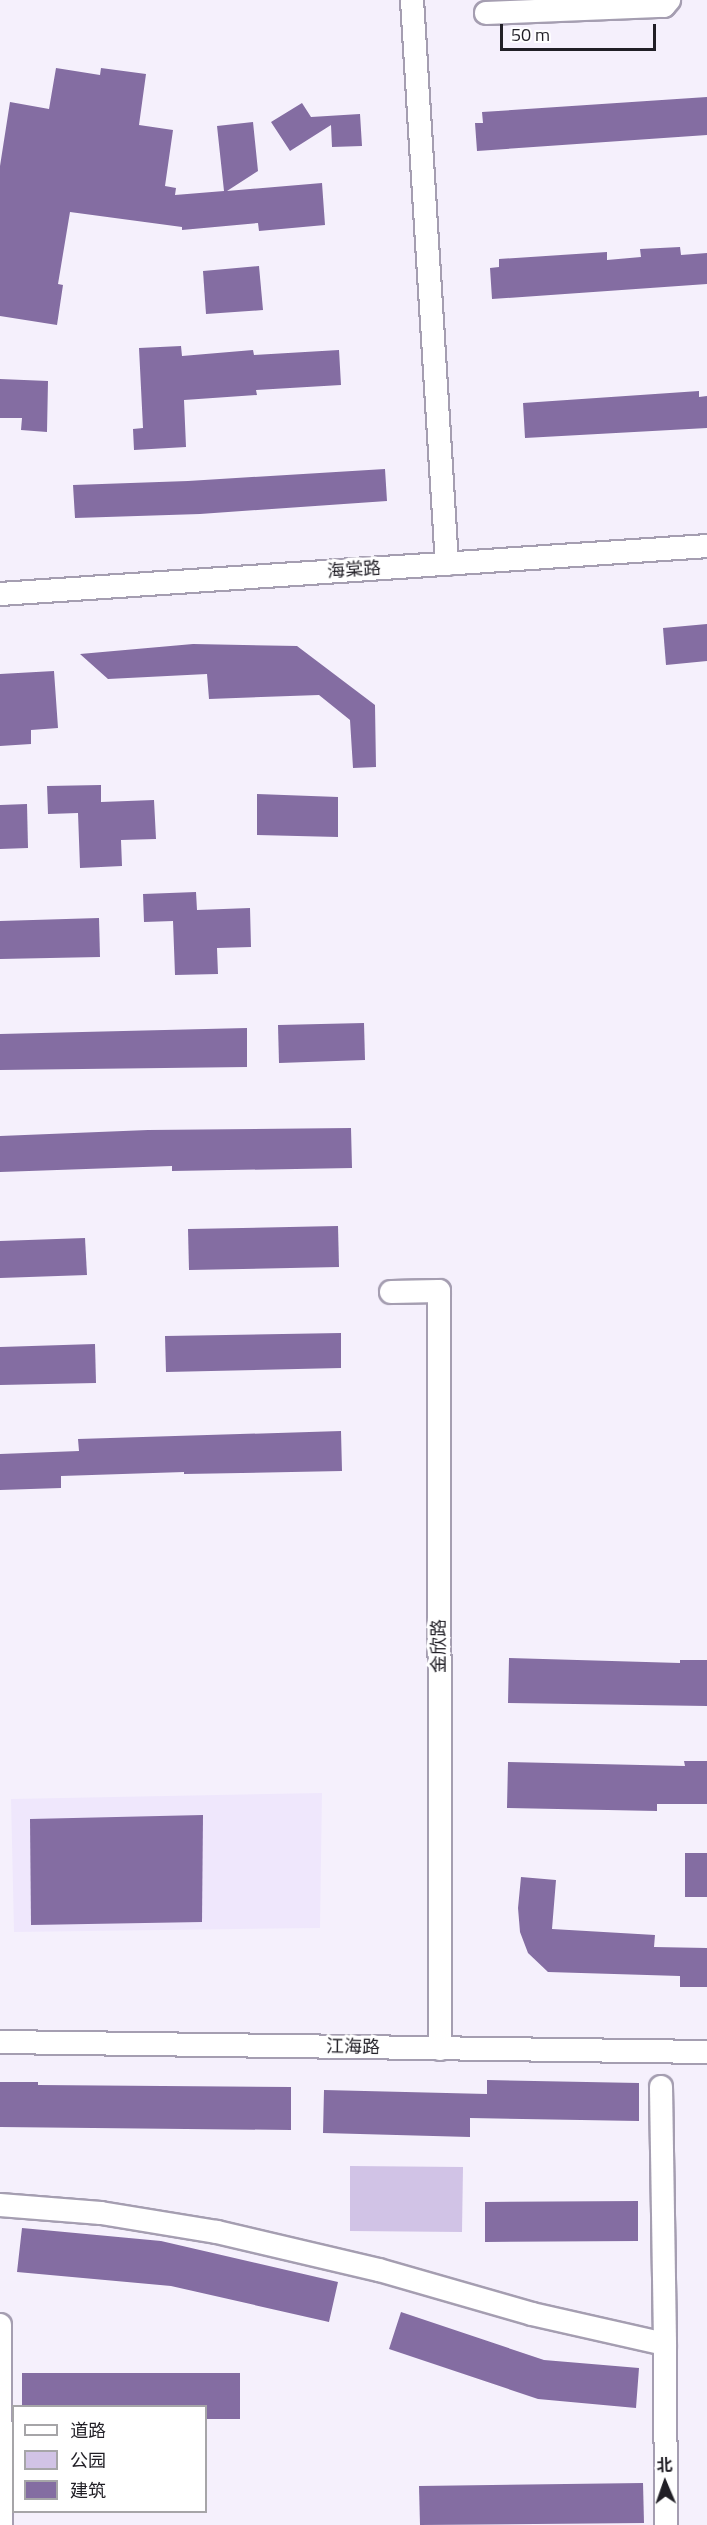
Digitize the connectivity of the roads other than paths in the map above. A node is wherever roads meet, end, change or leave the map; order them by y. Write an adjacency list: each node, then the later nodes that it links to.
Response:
1 (412, 0): 5 (street)
2 (669, 0): 3 (street)
3 (486, 13)
4 (707, 546): 5 (street, 海棠路)
5 (447, 564): 6 (street, 海棠路)
6 (0, 594)
7 (391, 1292): 9 (street, 金欣路)
8 (0, 2042): 9 (street, 江海路)
9 (440, 2049): 10 (street, 江海路)
10 (707, 2052)
11 (661, 2087): 14 (street)
12 (0, 2205): 14 (street)
13 (0, 2325): 15 (street)
14 (665, 2344): 16 (street)
15 (1, 2525)
16 (666, 2525)

